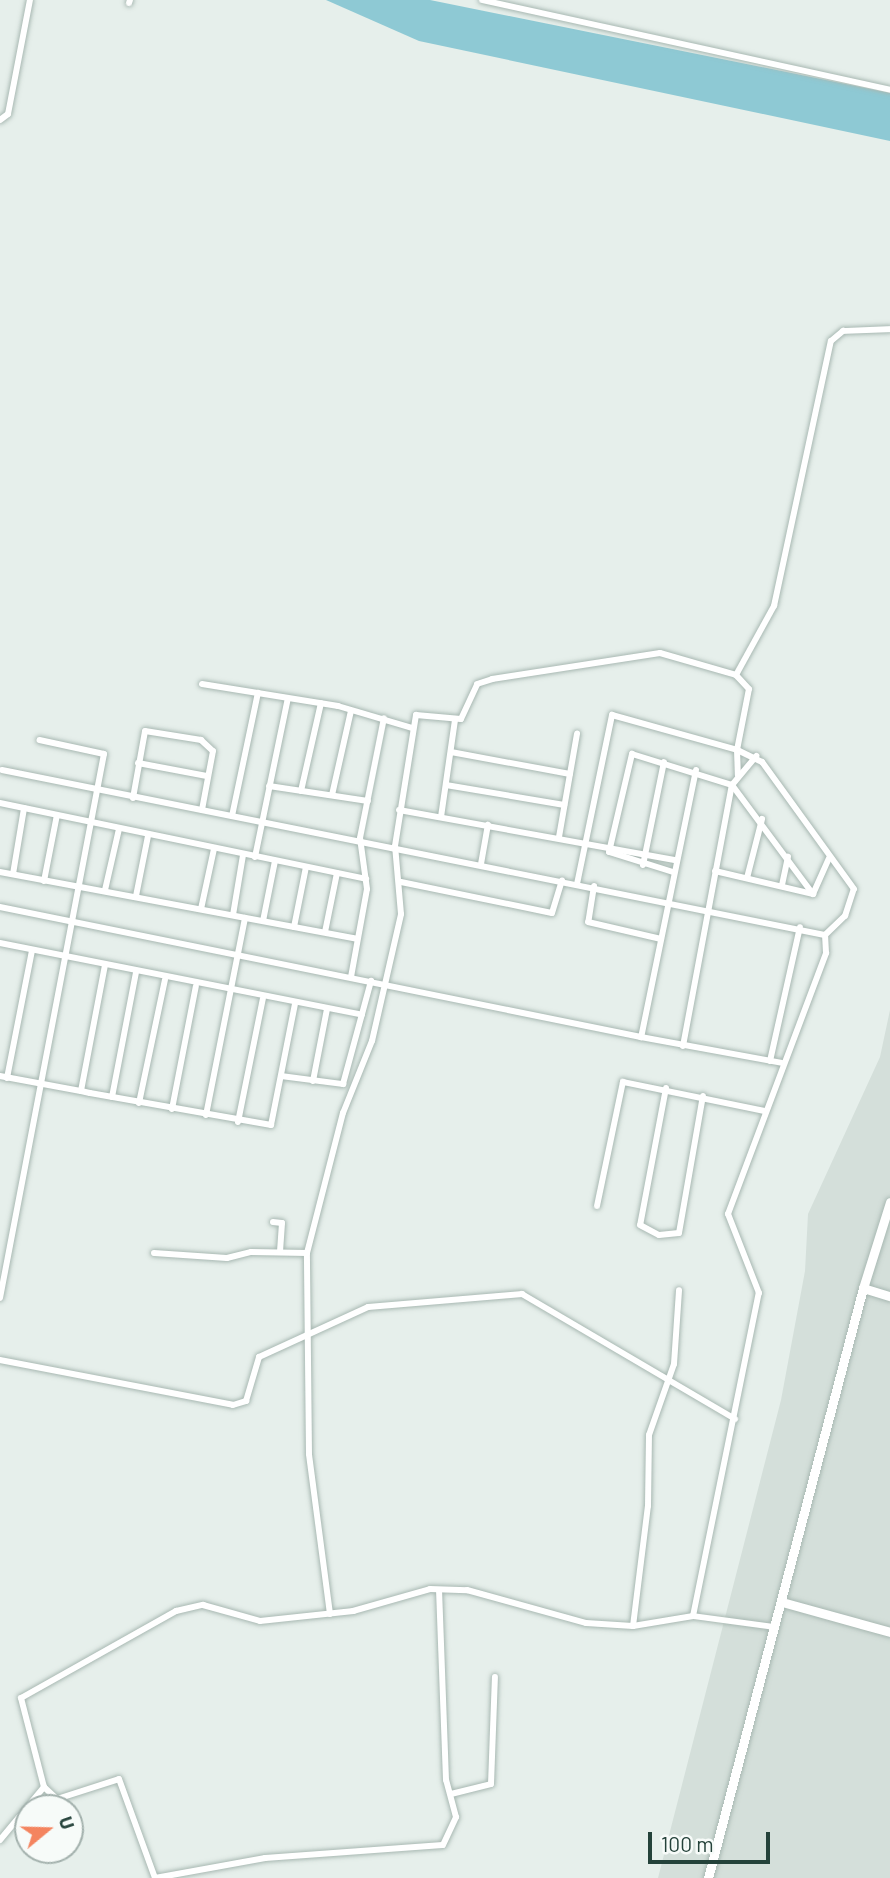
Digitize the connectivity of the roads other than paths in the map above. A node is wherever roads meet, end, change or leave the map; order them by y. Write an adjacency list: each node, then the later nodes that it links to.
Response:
1 (30, 0): 4 (street)
2 (482, 0): 3 (street)
3 (890, 90)
4 (0, 120)
5 (890, 329): 6 (street)
6 (736, 675): 13 (street); 17 (street)
7 (202, 684): 8 (street)
8 (258, 693): 9 (street); 41 (street)
9 (288, 698): 10 (street); 29 (street)
10 (321, 703): 11 (street); 31 (street)
11 (351, 711): 12 (street); 32 (street)
12 (384, 718): 14 (street); 34 (street)
13 (455, 720): 14 (street); 18 (street)
14 (414, 721): 39 (street)
15 (576, 734): 24 (street)
16 (39, 740): 30 (street)
17 (737, 750): 19 (street); 25 (street); 51 (street)
18 (451, 752): 24 (street); 27 (street)
19 (756, 756): 25 (street); 59 (street)
20 (664, 762): 23 (street); 53 (street); 55 (street)
21 (138, 763): 26 (street); 26 (street); 33 (street)
22 (2, 770): 30 (street)
23 (696, 771): 28 (street); 60 (street)
24 (570, 774): 36 (street)
25 (737, 775): 28 (street)
26 (207, 776): 38 (street)
27 (446, 785): 36 (street); 42 (street)
28 (732, 785): 43 (street); 65 (street)
29 (269, 786): 31 (street); 44 (street)
30 (96, 790): 33 (street); 45 (street)
31 (301, 791): 32 (street)
32 (332, 795): 34 (street)
33 (133, 797): 38 (street)
34 (368, 801): 50 (street)
35 (0, 803): 37 (street)
36 (564, 806): 49 (street)
37 (24, 808): 40 (street); 69 (street)
38 (202, 810): 41 (street)
39 (399, 810): 42 (street); 52 (street)
40 (57, 815): 45 (street); 72 (street)
41 (232, 816): 44 (street)
42 (441, 817): 46 (street)
43 (762, 819): 58 (street); 70 (street)
44 (262, 821): 50 (street); 57 (street)
45 (94, 822): 47 (street); 78 (street)
46 (488, 825): 49 (street); 62 (street)
47 (119, 829): 48 (street); 79 (street)
48 (148, 836): 54 (street); 81 (street)
49 (559, 836): 51 (street)
50 (360, 838): 52 (street); 71 (street)
51 (584, 842): 53 (street); 75 (street)
52 (396, 846): 62 (street); 74 (street)
53 (610, 846): 55 (street); 63 (street)
54 (214, 849): 56 (street); 85 (street)
55 (646, 853): 60 (street); 63 (street)
56 (243, 855): 57 (street); 86 (street)
57 (255, 857): 61 (street)
58 (788, 857): 76 (street); 80 (street)
59 (830, 858): 80 (street); 93 (street)
60 (676, 860): 67 (street)
61 (275, 861): 64 (street); 88 (street)
62 (481, 864): 73 (street)
63 (643, 865): 67 (street)
64 (306, 867): 68 (street); 90 (street)
65 (715, 871): 70 (street); 84 (street)
66 (0, 872): 69 (street)
67 (673, 872): 82 (street)
68 (337, 873): 71 (street); 92 (street)
69 (13, 874): 72 (street)
70 (747, 878): 76 (street)
71 (366, 879): 94 (street)
72 (44, 881): 78 (street)
73 (562, 881): 74 (street); 75 (street)
74 (401, 882): 105 (street)
75 (577, 884): 77 (street)
76 (782, 885): 80 (street)
77 (594, 886): 82 (street); 95 (street)
78 (81, 888): 79 (street); 89 (street)
79 (105, 890): 81 (street)
80 (813, 894)
81 (136, 896): 85 (street)
82 (669, 900): 84 (street); 95 (street)
83 (0, 907): 89 (street)
84 (708, 908): 91 (street); 113 (street)
85 (201, 909): 86 (street)
86 (233, 915): 87 (street)
87 (246, 918): 88 (street); 98 (street)
88 (263, 921): 90 (street)
89 (75, 922): 98 (street); 99 (street)
90 (295, 927): 92 (street)
91 (800, 928): 93 (street); 114 (street)
92 (325, 932): 94 (street)
93 (825, 935): 115 (street)
94 (357, 939): 102 (street)
95 (661, 939): 112 (street)
96 (0, 945): 97 (street)
97 (32, 950): 99 (street); 117 (street)
98 (236, 956): 102 (street); 107 (street)
99 (69, 957): 100 (street); 119 (street)
100 (105, 965): 101 (street); 121 (street)
101 (136, 972): 103 (street); 123 (street)
102 (351, 977): 104 (street)
103 (165, 980): 106 (street); 124 (street)
104 (371, 981): 105 (street); 111 (street)
105 (385, 983): 112 (street); 134 (street)
106 (196, 986): 107 (street); 125 (street)
107 (229, 992): 108 (street); 127 (street)
108 (263, 998): 109 (street); 128 (street)
109 (295, 1004): 110 (street); 116 (street)
110 (327, 1009): 111 (street); 118 (street)
111 (362, 1015): 118 (street)
112 (640, 1037): 113 (street)
113 (683, 1046): 114 (street)
114 (769, 1061): 115 (street)
115 (782, 1063): 126 (street)
116 (281, 1076): 118 (street); 128 (street)
117 (4, 1077): 119 (street)
118 (313, 1081)
119 (43, 1084): 121 (street); 138 (street)
120 (666, 1088): 122 (street); 122 (street); 130 (street)
121 (81, 1091): 123 (street)
122 (704, 1096): 126 (street)
123 (112, 1097): 124 (street)
124 (139, 1103): 125 (street)
125 (172, 1109): 127 (street)
126 (764, 1111): 142 (street)
127 (206, 1115): 128 (street)
128 (238, 1122)
129 (890, 1202): 135 (street)
130 (597, 1206)
131 (273, 1222): 132 (street)
132 (280, 1252): 133 (street); 134 (street)
133 (154, 1253)
134 (307, 1253): 139 (street)
135 (863, 1288): 137 (street); 144 (street)
136 (679, 1290): 141 (street)
137 (890, 1296)
138 (0, 1298)
139 (304, 1335): 140 (street); 141 (street); 145 (street)
140 (0, 1360)
141 (669, 1377): 142 (street); 147 (street)
142 (735, 1419): 146 (street)
143 (439, 1590): 145 (street); 147 (street); 152 (street)
144 (782, 1602): 148 (street); 149 (street)
145 (330, 1614): 151 (street)
146 (693, 1616): 147 (street); 148 (street)
147 (633, 1626)
148 (774, 1627): 154 (street)
149 (890, 1632)
150 (495, 1677): 152 (street)
151 (44, 1787): 152 (street); 153 (street)
152 (451, 1794)
153 (0, 1840)
154 (708, 1878)

